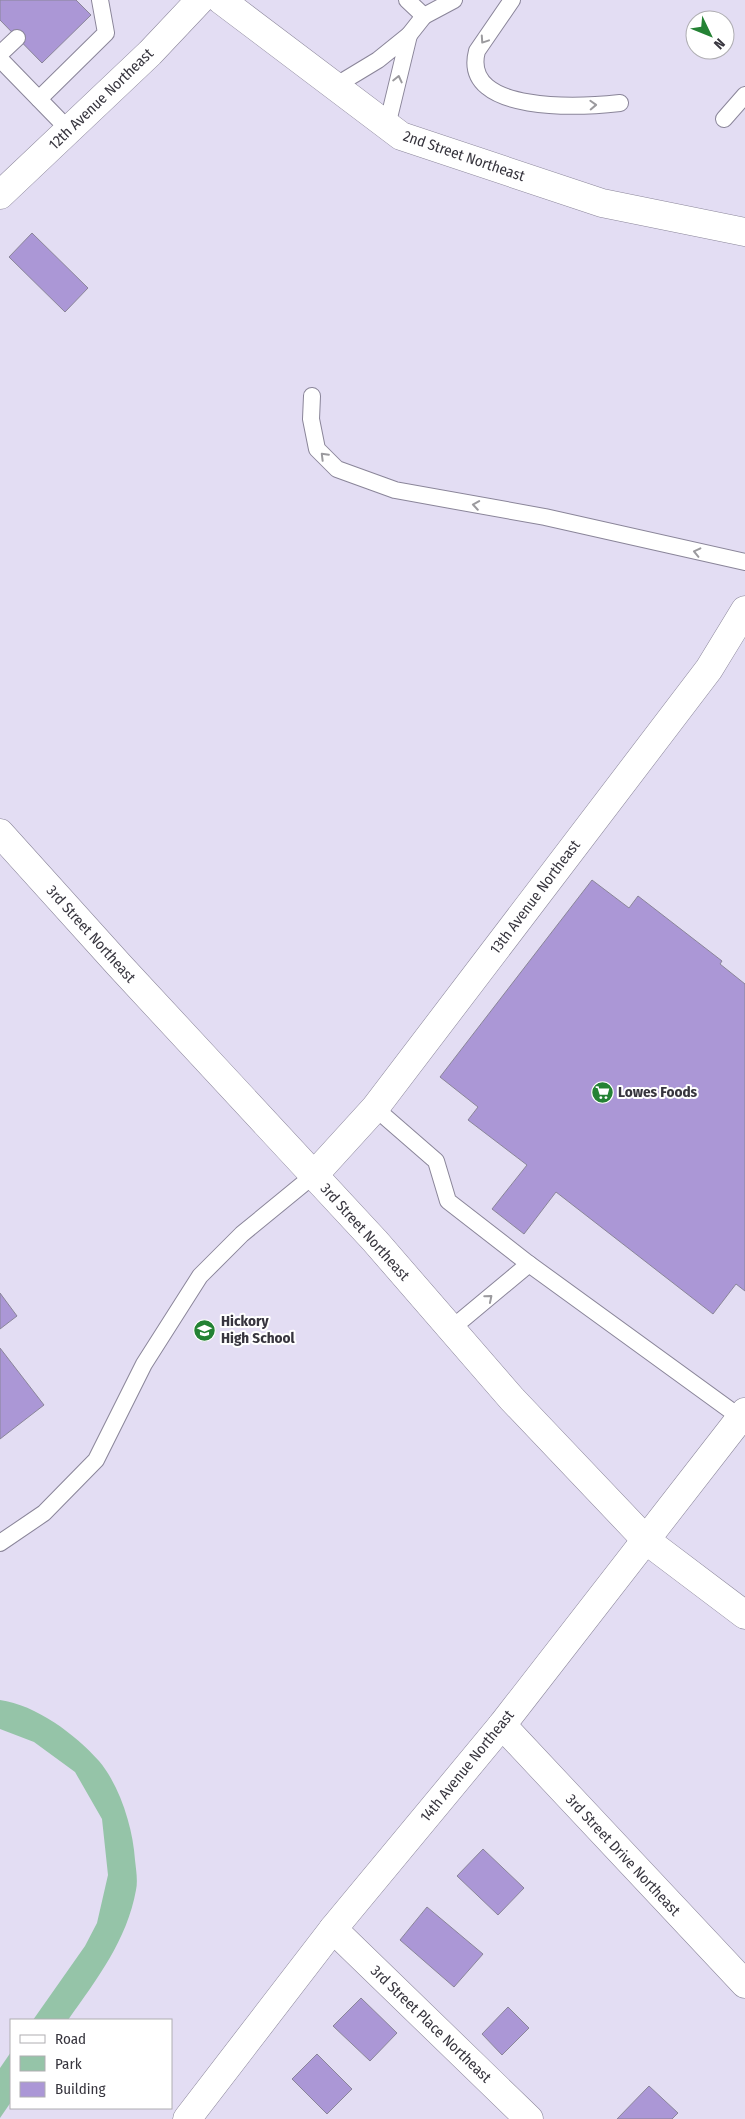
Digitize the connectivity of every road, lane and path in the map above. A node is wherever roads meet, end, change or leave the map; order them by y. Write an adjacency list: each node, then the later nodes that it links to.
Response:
1 (100, 0): 14 (lane)
2 (200, 0): 18 (street, 12th Avenue Northeast)
3 (221, 0): 12 (street, 2nd Street Northeast)
4 (407, 0): 7 (lane)
5 (454, 0): 7 (lane)
6 (512, 0): 15 (lane, one-way to 15)
7 (424, 16): 8 (lane)
8 (409, 34): 12 (lane); 17 (lane, one-way to 8)
9 (17, 38): 10 (lane)
10 (0, 54)
11 (0, 59): 14 (lane)
12 (335, 86): 17 (street, 2nd Street Northeast)
13 (745, 95): 16 (lane)
14 (39, 99): 18 (lane)
15 (620, 103)
16 (724, 119)
17 (388, 126): 20 (street, 2nd Street Northeast)
18 (69, 130): 19 (street, 12th Avenue Northeast)
19 (0, 195)
20 (745, 232)
21 (312, 396): 22 (lane, one-way to 21)
22 (745, 562)
23 (745, 610): 25 (street, 13th Avenue Northeast)
24 (0, 833): 26 (street, 3rd Street Northeast)
25 (375, 1108): 26 (street, 13th Avenue Northeast); 27 (lane)
26 (314, 1175): 28 (street, 3rd Street Northeast); 31 (lane)
27 (529, 1264): 28 (lane, one-way to 27); 29 (lane)
28 (451, 1329): 30 (street, 3rd Street Northeast)
29 (743, 1415): 30 (street, 14th Avenue Northeast)
30 (647, 1541): 32 (street, 3rd Street Northeast); 33 (street, 14th Avenue Northeast)
31 (0, 1543)
32 (745, 1615)
33 (502, 1725): 34 (street, 14th Avenue Northeast); 35 (street, 3rd Street Drive Northeast)
34 (333, 1929): 36 (street, 14th Avenue Northeast); 37 (street, 3rd Street Place Northeast)
35 (745, 1984)
36 (187, 2119)
37 (529, 2119)

